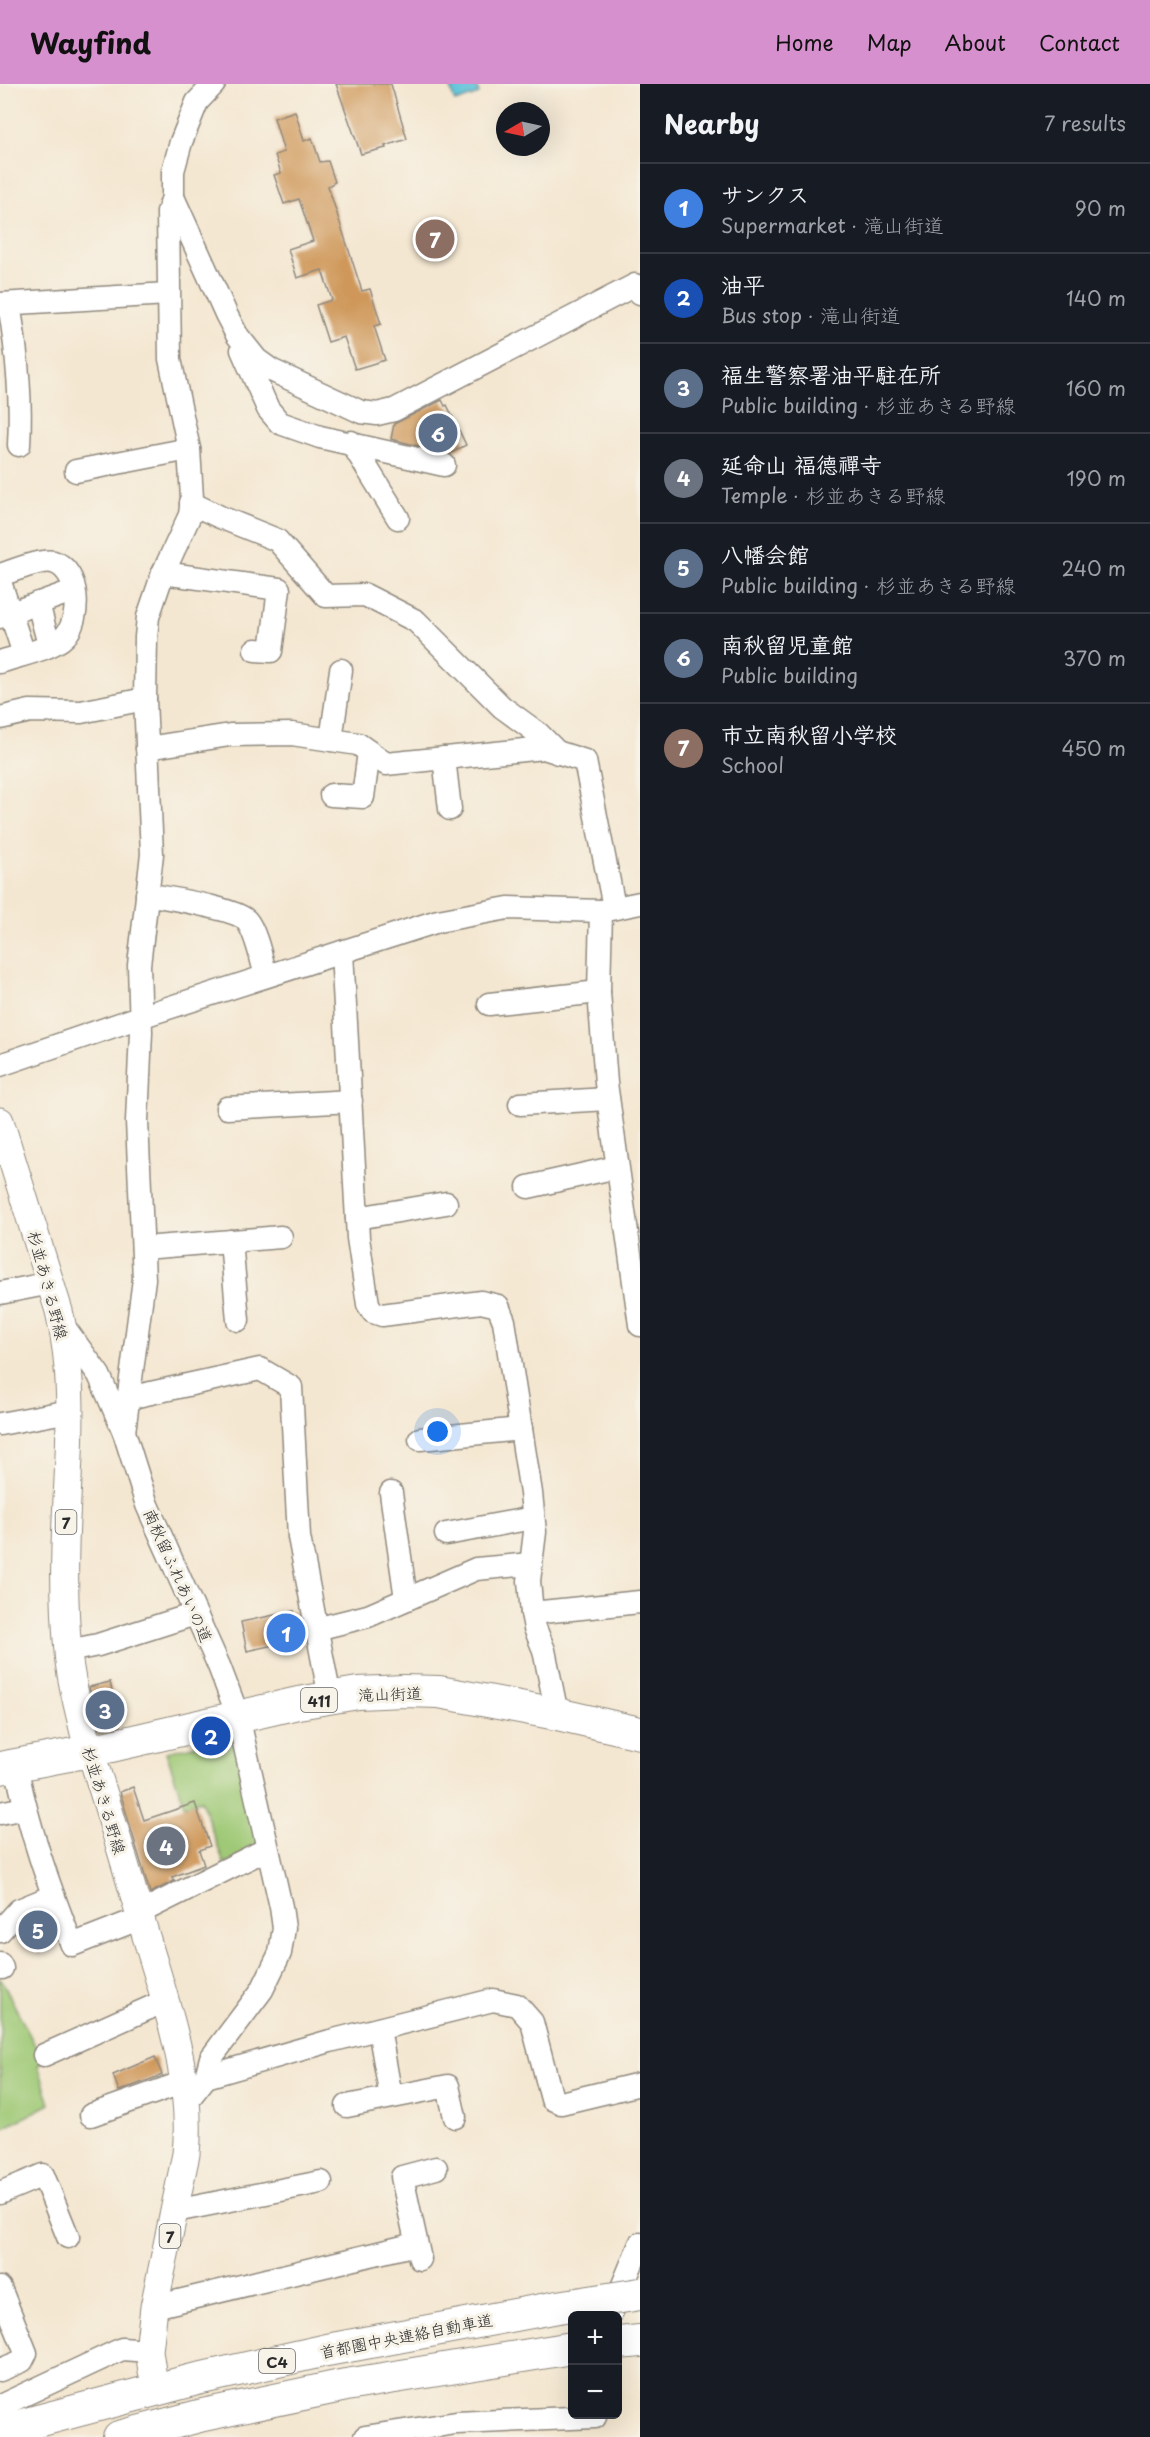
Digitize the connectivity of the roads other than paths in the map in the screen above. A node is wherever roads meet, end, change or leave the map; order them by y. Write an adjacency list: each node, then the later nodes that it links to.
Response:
1 (214, 84): 2 (street)
2 (173, 197): 4 (street); 6 (street)
3 (640, 293): 6 (street)
4 (168, 294): 5 (street); 9 (street)
5 (4, 304): 8 (street)
6 (227, 316): 7 (street)
7 (351, 442): 10 (street); 13 (street)
8 (19, 445)
9 (189, 449): 11 (street); 12 (street)
10 (444, 465)
11 (76, 471)
12 (191, 503): 14 (street); 30 (street)
13 (398, 518)
14 (163, 573): 21 (street); 25 (street)
15 (0, 575): 17 (street)
16 (0, 582): 19 (street)
17 (74, 594): 18 (street); 20 (street)
18 (39, 603): 19 (street); 20 (street)
19 (5, 615): 22 (street)
20 (49, 645): 22 (street)
21 (255, 650)
22 (24, 654): 23 (street)
23 (0, 661)
24 (341, 670): 27 (street)
25 (145, 699): 26 (street); 28 (street)
26 (0, 718)
27 (331, 740): 28 (street); 29 (street)
28 (147, 748): 34 (street)
29 (369, 752): 31 (street); 32 (street)
30 (558, 753): 31 (street); 36 (street)
31 (444, 758): 33 (street)
32 (331, 795)
33 (450, 809)
34 (147, 894): 38 (street); 41 (street)
35 (640, 903): 36 (street)
36 (608, 909): 37 (street); 39 (street)
37 (342, 952): 38 (street); 44 (street)
38 (266, 976): 41 (street)
39 (599, 992): 40 (street); 43 (street)
40 (489, 1004)
41 (140, 1017): 42 (street); 55 (street)
42 (0, 1065)
43 (608, 1099): 45 (street); 48 (street)
44 (351, 1101): 46 (street); 52 (street)
45 (520, 1104)
46 (227, 1108)
47 (0, 1121): 49 (main road, 杉並あきる野線 / 7)
48 (617, 1167): 50 (street); 60 (street)
49 (8, 1170): 56 (main road, 杉並あきる野線 / 7)
50 (528, 1187)
51 (446, 1203): 52 (street)
52 (357, 1218): 64 (street)
53 (281, 1237): 54 (street)
54 (231, 1241): 55 (street); 58 (street)
55 (143, 1248): 61 (street)
56 (51, 1283): 57 (street); 59 (main road, 杉並あきる野線 / 7)
57 (0, 1293)
58 (238, 1320)
59 (63, 1324): 62 (main road, 杉並あきる野線 / 7); 65 (street, 南秋留ふれあいの道)
60 (640, 1325)
61 (128, 1398): 65 (street); 75 (street)
62 (70, 1411): 63 (street); 76 (main road, 杉並あきる野線 / 7)
63 (0, 1424)
64 (521, 1430): 66 (street); 68 (street)
65 (124, 1432): 74 (street, 南秋留ふれあいの道)
66 (420, 1439)
67 (391, 1493): 71 (street)
68 (533, 1518): 69 (street); 70 (street)
69 (446, 1534)
70 (530, 1564): 71 (street); 73 (street)
71 (406, 1599): 75 (street)
72 (640, 1602): 73 (street)
73 (532, 1613): 78 (street)
74 (195, 1614): 76 (street); 79 (street, 南秋留ふれあいの道)
75 (316, 1629): 77 (street)
76 (68, 1651): 81 (main road, 杉並あきる野線 / 7)
77 (330, 1698): 78 (highway, 滝山街道 / 411); 79 (highway, 滝山街道 / 411)
78 (557, 1714): 80 (highway, 滝山街道 / 411)
79 (238, 1716): 81 (highway, 滝山街道 / 411); 85 (street, 南秋留ふれあいの道)
80 (640, 1733)
81 (90, 1751): 82 (highway, 滝山街道 / 411); 87 (main road, 杉並あきる野線 / 7)
82 (8, 1766): 83 (street)
83 (24, 1808): 84 (street); 86 (street)
84 (0, 1814)
85 (267, 1849): 87 (street); 93 (street, 南秋留ふれあいの道)
86 (53, 1896): 87 (street); 88 (street)
87 (140, 1915): 89 (main road, 杉並あきる野線 / 7)
88 (0, 1931)
89 (165, 2001): 91 (street); 93 (main road, 杉並あきる野線 / 7)
90 (379, 2029): 92 (street); 93 (street); 94 (street)
91 (44, 2055)
92 (640, 2084)
93 (192, 2087): 96 (street); 101 (main road, 杉並あきる野線 / 7)
94 (391, 2097): 95 (street); 97 (street)
95 (347, 2106)
96 (91, 2115)
97 (455, 2117)
98 (436, 2168): 106 (street)
99 (321, 2182): 101 (street)
100 (0, 2193): 102 (street)
101 (175, 2211): 106 (main road, 杉並あきる野線 / 7)
102 (68, 2236)
103 (640, 2244): 107 (street)
104 (0, 2288): 112 (street)
105 (640, 2294): 116 (highway, 首都圏中央連絡自動車道 / C4, bridge)
106 (154, 2307): 111 (main road, 杉並あきる野線 / 7)
107 (612, 2311)
108 (640, 2341): 109 (highway)
109 (622, 2343)
110 (567, 2349): 117 (highway, C4)
111 (151, 2361): 113 (street)
112 (0, 2370)
113 (0, 2406)
114 (595, 2423): 115 (street)
115 (482, 2429): 118 (street)
116 (0, 2431)
117 (119, 2437)
118 (365, 2437)

